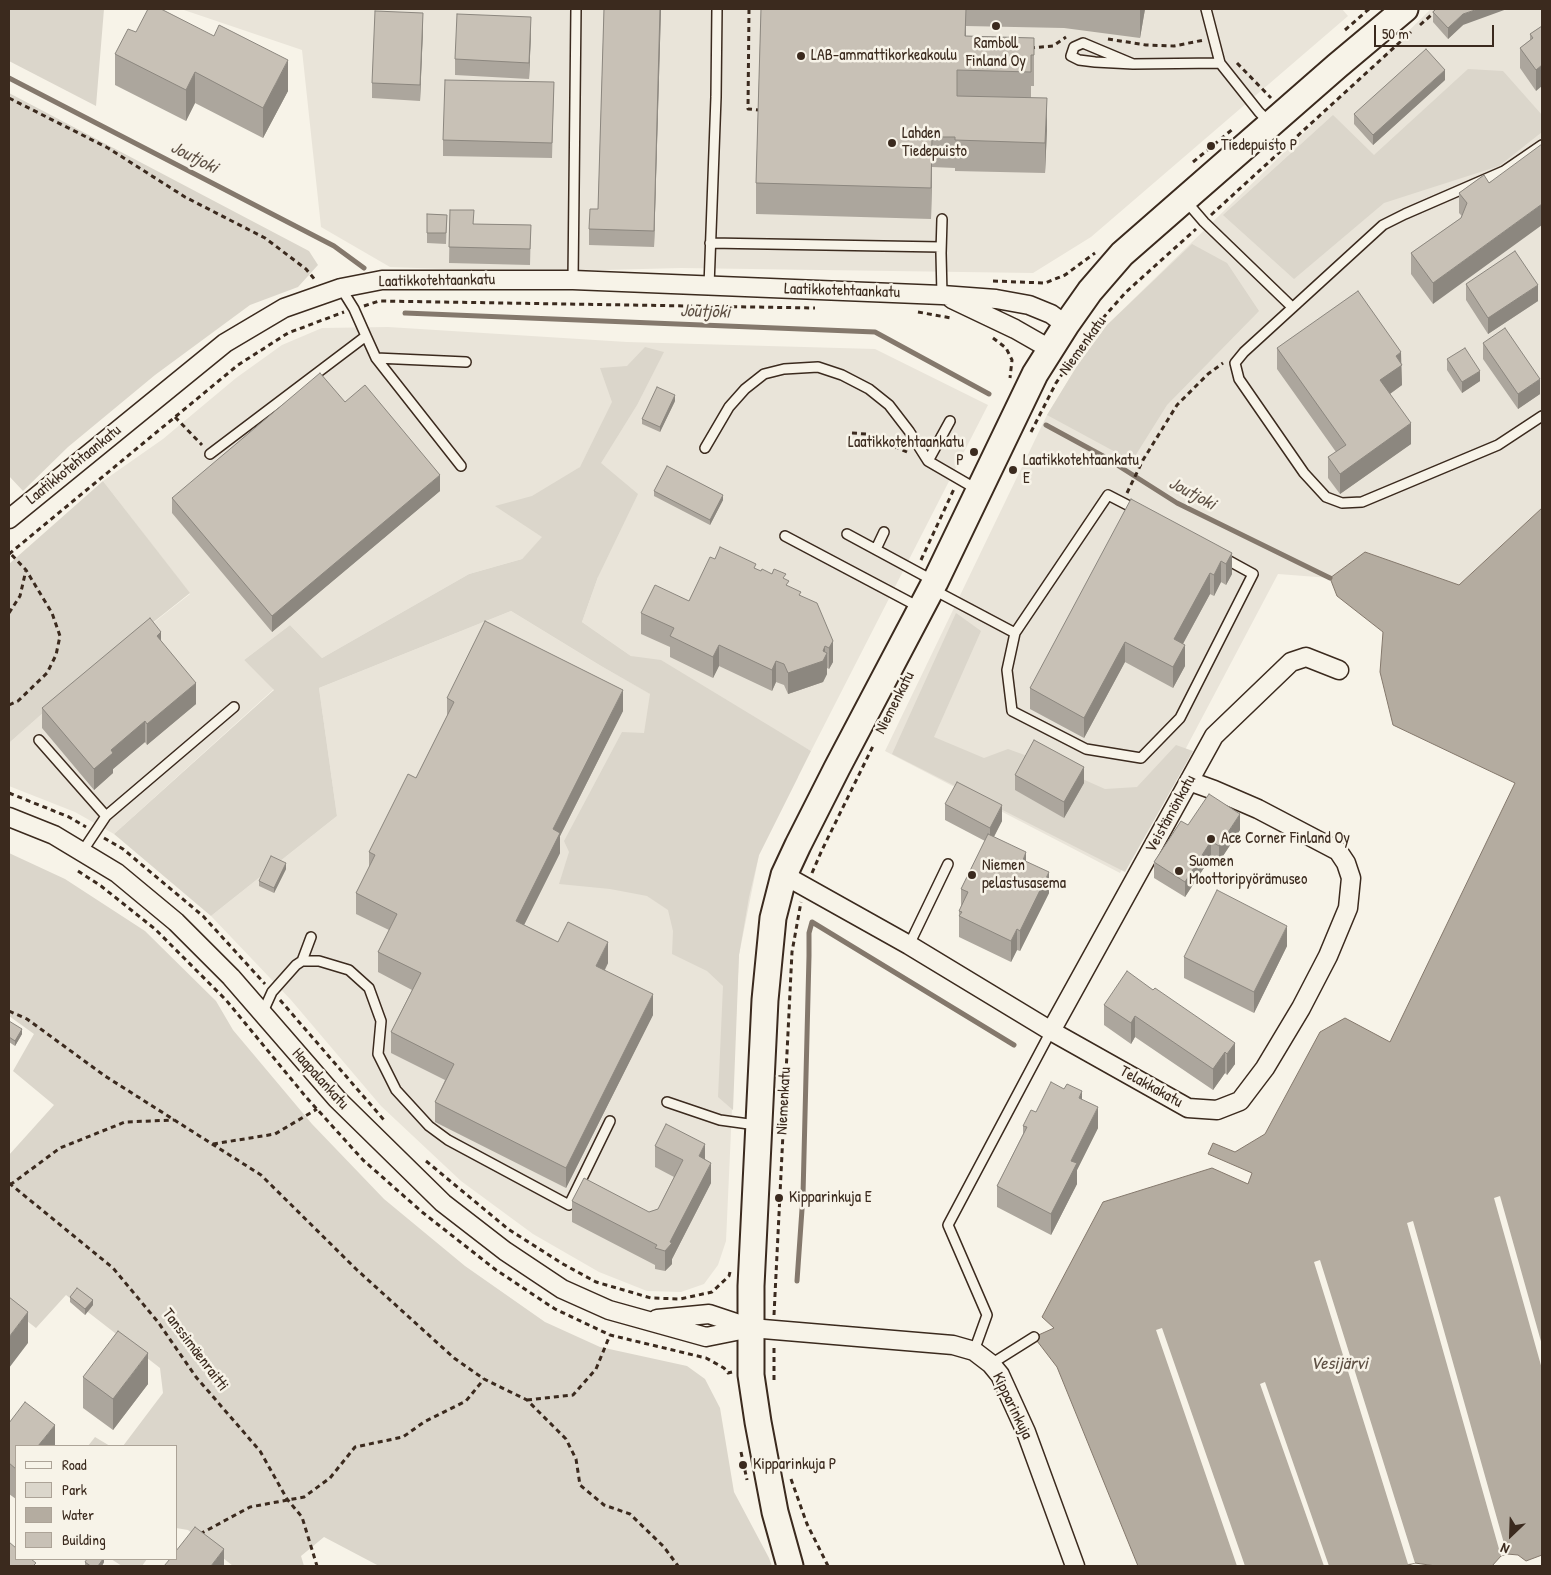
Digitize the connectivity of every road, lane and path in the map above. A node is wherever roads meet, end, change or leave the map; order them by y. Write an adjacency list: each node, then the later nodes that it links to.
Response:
1 (576, 9): 23 (lane)
2 (717, 9): 20 (lane)
3 (749, 9): 13 (path)
4 (1206, 9): 9 (lane)
5 (1369, 9): 8 (path)
6 (1405, 9): 14 (street, Niemenkatu)
7 (1438, 9): 19 (path, Niemenkatu)
8 (1343, 33)
9 (1220, 63): 10 (lane); 14 (lane)
10 (1132, 64): 10 (lane)
11 (1276, 96): 14 (path)
12 (9, 98): 26 (path)
13 (759, 110)
14 (1265, 118): 16 (path); 17 (street, Niemenkatu)
15 (1542, 144): 28 (lane)
16 (1190, 166)
17 (1184, 200): 19 (lane); 33 (street, Niemenkatu)
18 (942, 219): 21 (lane)
19 (1204, 222): 28 (lane); 45 (path, Niemenkatu)
20 (710, 243): 21 (lane); 25 (lane)
21 (941, 247): 27 (lane)
22 (1100, 250): 24 (path)
23 (573, 280): 25 (street, Laatikkotehtaankatu); 26 (street, Laatikkotehtaankatu)
24 (987, 280)
25 (709, 286): 27 (street, Laatikkotehtaankatu)
26 (334, 291): 30 (lane); 53 (street, Laatikkotehtaankatu)
27 (942, 295): 33 (street, Laatikkotehtaankatu); 36 (street, Laatikkotehtaankatu)
28 (1292, 307): 39 (lane)
29 (815, 308): 30 (path)
30 (354, 309): 35 (lane); 42 (path)
31 (914, 311): 32 (path)
32 (959, 320)
33 (1066, 325): 36 (street, Niemenkatu)
34 (988, 334): 40 (path)
35 (366, 336): 37 (lane); 47 (lane)
36 (1050, 349): 50 (street, Niemenkatu)
37 (376, 358): 38 (lane); 49 (lane)
38 (466, 362)
39 (1235, 363): 41 (lane); 51 (path)
40 (1006, 386)
41 (1542, 416)
42 (175, 417): 47 (path); 59 (path)
43 (950, 421): 48 (lane)
44 (852, 433): 48 (path)
45 (1030, 435)
46 (705, 448): 48 (lane)
47 (210, 454)
48 (928, 461): 50 (lane)
49 (461, 466)
50 (969, 484): 61 (street, Niemenkatu); 61 (path)
51 (1131, 485)
52 (1148, 517): 63 (lane)
53 (9, 519)
54 (884, 532): 57 (lane)
55 (847, 534): 57 (lane)
56 (785, 536): 61 (lane)
57 (876, 549): 61 (lane)
58 (1210, 550): 63 (lane)
59 (9, 553): 60 (path)
60 (26, 570): 62 (path); 65 (path)
61 (926, 587): 63 (lane); 76 (street, Niemenkatu)
62 (9, 613)
63 (1015, 633)
64 (1339, 670): 69 (street, Veistämönkatu)
65 (9, 704)
66 (234, 707): 71 (lane)
67 (39, 740): 71 (lane)
68 (874, 746): 77 (path, Niemenkatu)
69 (1189, 781): 84 (street, Veistämönkatu); 84 (street, Telakkakatu)
70 (9, 793): 73 (path)
71 (106, 816): 73 (lane)
72 (9, 817): 74 (street, Haapalankatu)
73 (95, 832): 74 (lane); 81 (path)
74 (82, 852): 83 (street, Haapalankatu)
75 (948, 864): 79 (lane)
76 (784, 876): 77 (street, Telakkakatu); 90 (street, Niemenkatu)
77 (806, 887): 79 (street, Telakkakatu); 95 (path, Niemenkatu)
78 (311, 937): 80 (lane)
79 (909, 945): 84 (street, Telakkakatu)
80 (302, 961): 81 (lane); 88 (lane)
81 (272, 992): 83 (lane); 89 (path)
82 (9, 1011): 87 (path)
83 (262, 1014): 95 (street, Haapalankatu)
84 (1051, 1031): 98 (lane)
85 (667, 1102): 90 (lane)
86 (317, 1109): 91 (path)
87 (175, 1120): 91 (path); 93 (path)
88 (610, 1121)
89 (387, 1123)
90 (759, 1126): 95 (street, Niemenkatu)
91 (212, 1144): 100 (path)
92 (419, 1154): 94 (path)
93 (9, 1184): 104 (path, Tanssimäenraitti)
94 (731, 1267)
95 (762, 1329): 98 (street, Kipparinkuja); 101 (path, Niemenkatu); 108 (street, Niemenkatu)
96 (610, 1335): 102 (path)
97 (1034, 1337): 99 (lane)
98 (974, 1351): 99 (street, Kipparinkuja)
99 (991, 1364): 110 (street, Kipparinkuja)
100 (484, 1379): 102 (path); 104 (path)
101 (774, 1381)
102 (527, 1400): 107 (path)
103 (789, 1474): 109 (path)
104 (287, 1499): 105 (path); 106 (path, Tanssimäenraitti)
105 (196, 1536)
106 (317, 1566)
107 (678, 1566)
108 (790, 1566)
109 (828, 1566)
110 (1074, 1566)

